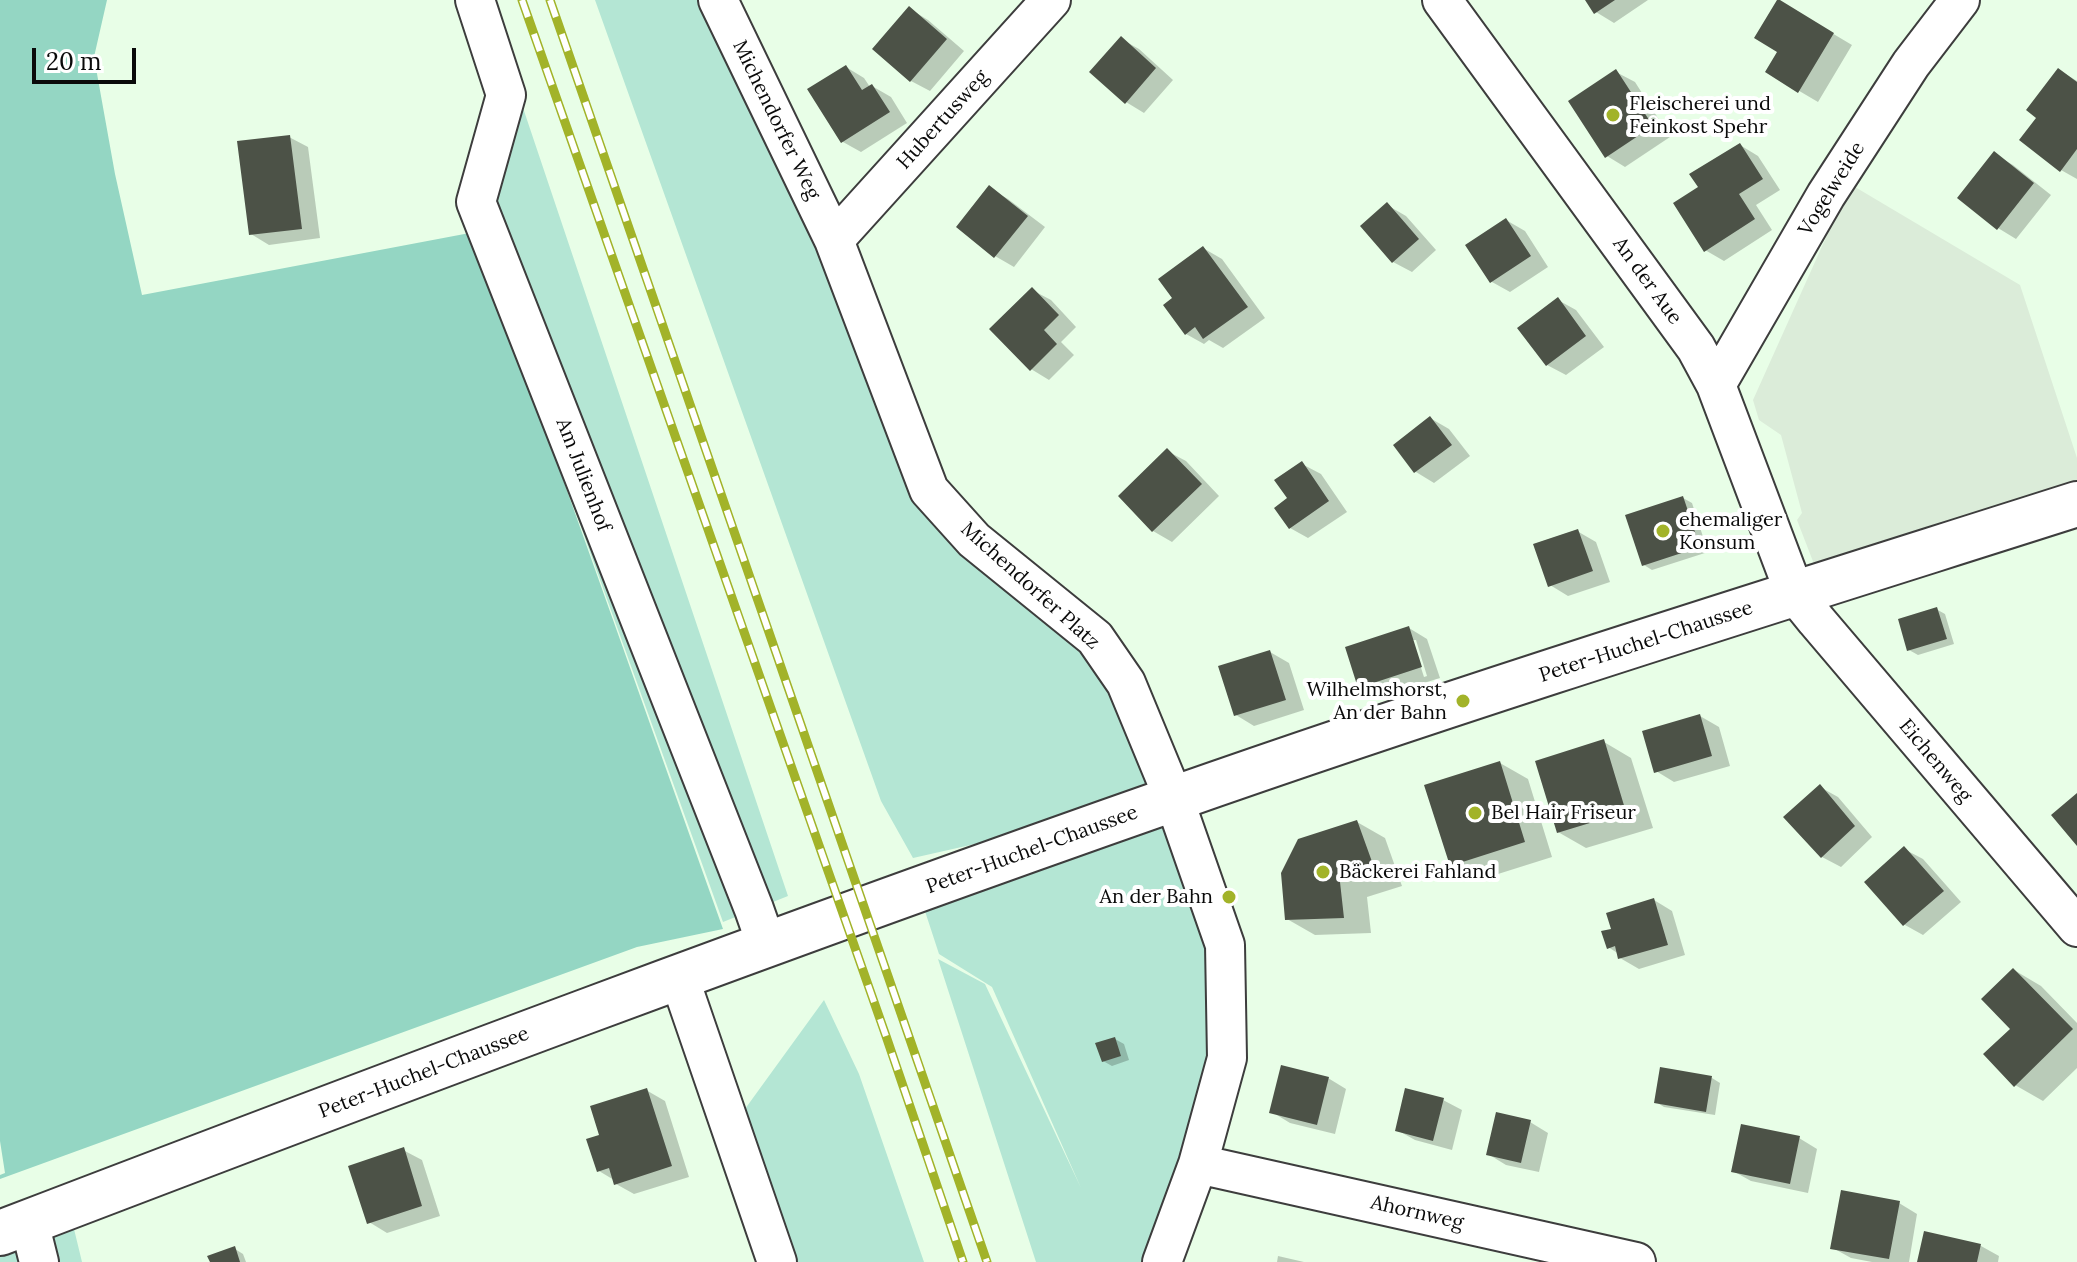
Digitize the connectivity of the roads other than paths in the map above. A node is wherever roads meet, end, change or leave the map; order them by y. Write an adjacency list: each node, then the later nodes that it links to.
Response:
1 (475, 0): 12 (street, Am Julienhof)
2 (718, 0): 6 (street, Michendorfer Weg)
3 (1051, 0): 6 (street, Hubertusweg)
4 (1442, 0): 7 (street, An der Aue)
5 (1960, 0): 7 (street, Vogelweide)
6 (834, 240): 10 (street, Michendorfer Platz)
7 (1716, 385): 9 (street, An der Aue)
8 (2077, 504): 9 (street, Peter-Huchel-Chaussee)
9 (1795, 594): 10 (street, Peter-Huchel-Chaussee); 11 (street, Eichenweg)
10 (1174, 799): 12 (street, Peter-Huchel-Chaussee); 14 (street, Michendorfer Platz)
11 (2077, 927)
12 (767, 946): 13 (street, Peter-Huchel-Chaussee)
13 (679, 977): 15 (street, Peter-Huchel-Chaussee); 16 (street)
14 (1198, 1164): 17 (street, Michendorfer Platz); 18 (street, Ahornweg)
15 (22, 1239)
16 (777, 1262)
17 (1162, 1262)
18 (1636, 1262)

